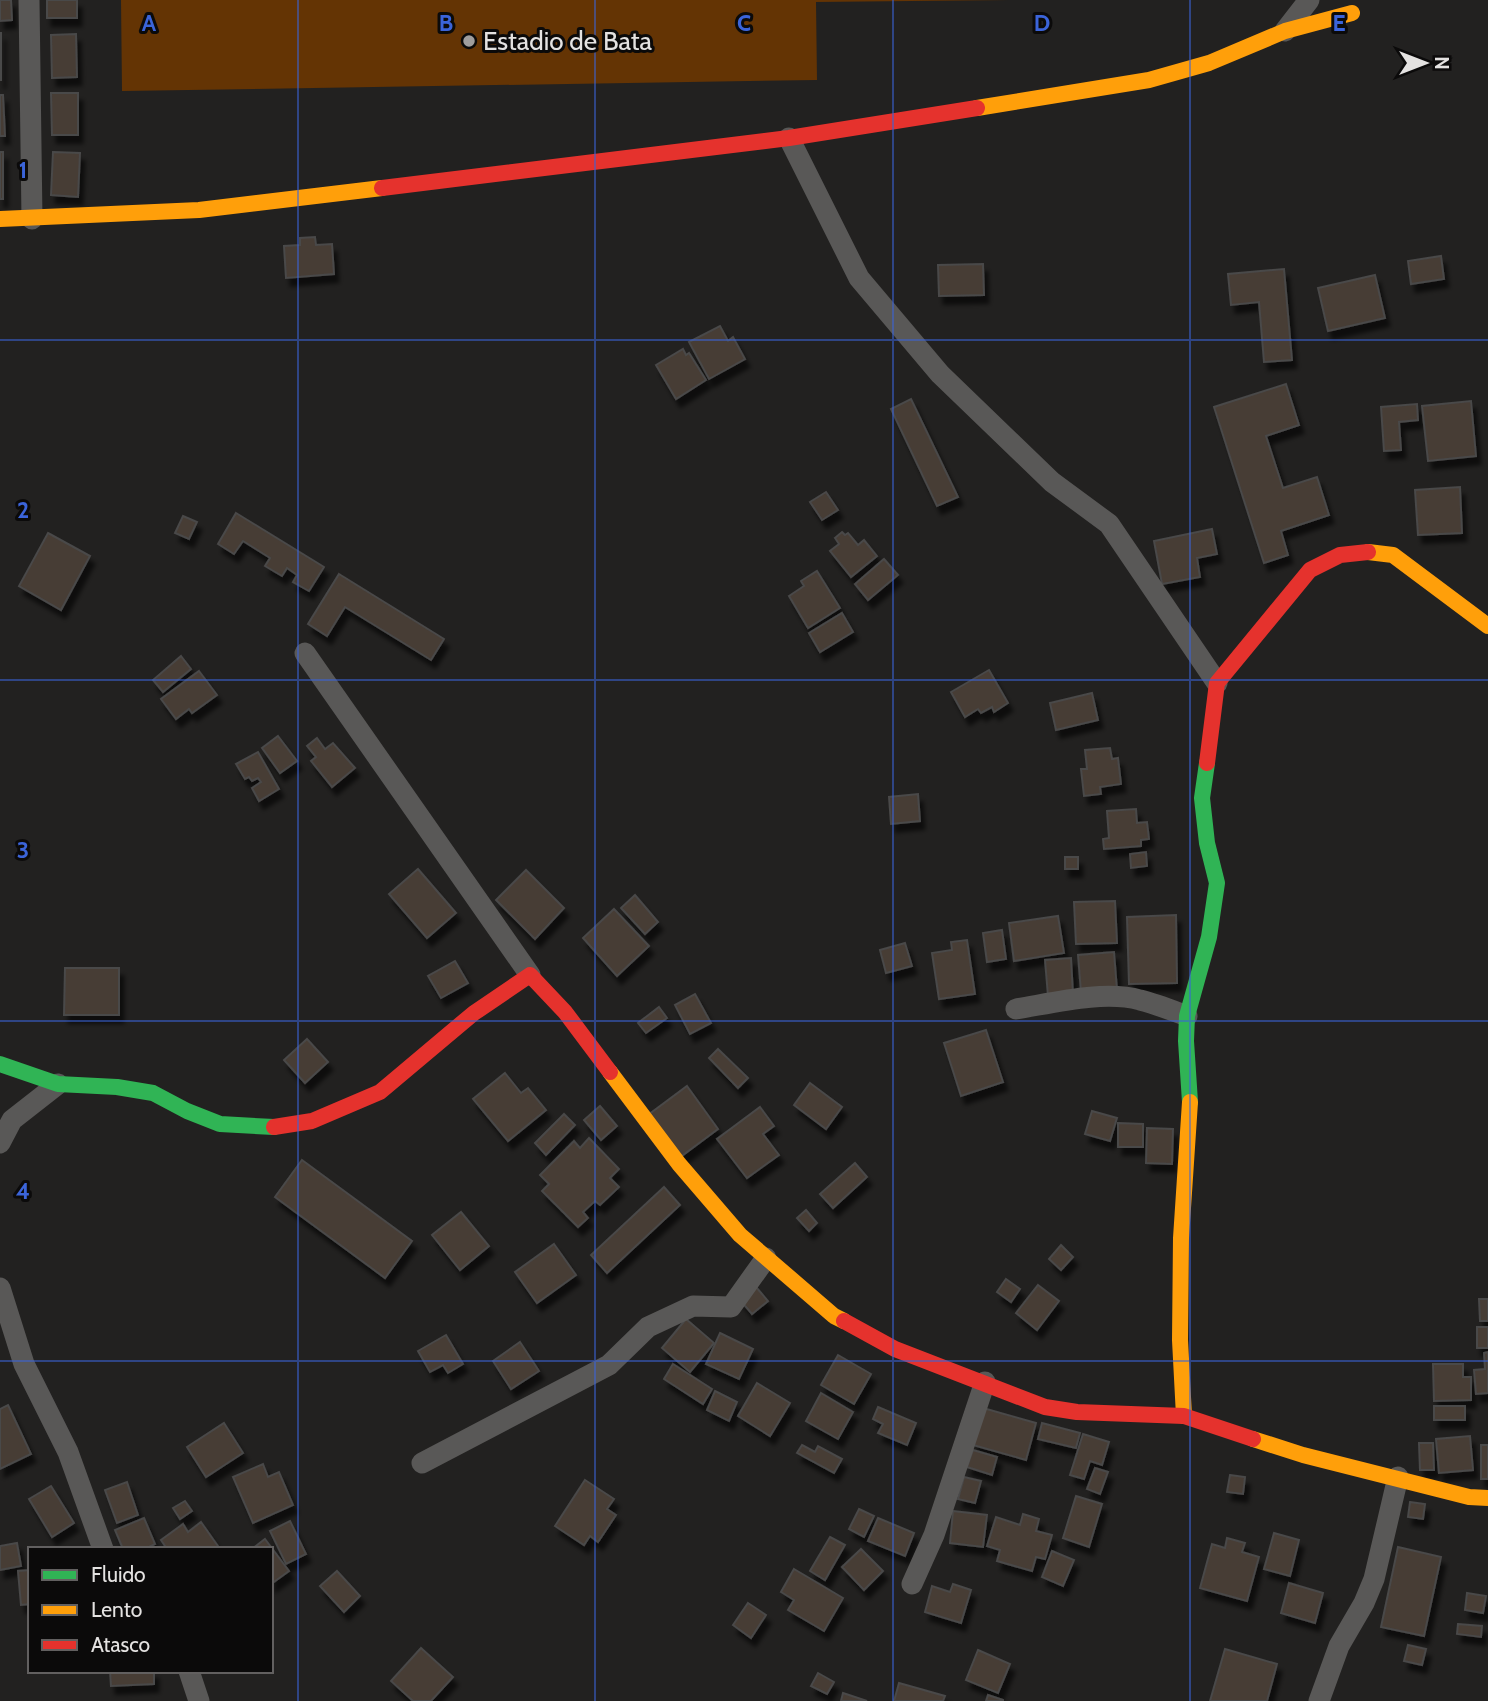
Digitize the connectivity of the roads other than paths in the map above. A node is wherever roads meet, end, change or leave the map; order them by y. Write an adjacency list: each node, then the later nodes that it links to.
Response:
1 (29, 0): 7 (street)
2 (1309, 0): 4 (street)
3 (1352, 13): 4 (street)
4 (1285, 31): 5 (street)
5 (789, 138): 7 (street); 10 (street)
6 (0, 219): 7 (street)
7 (32, 219)
8 (1488, 626): 10 (street)
9 (305, 653): 11 (street)
10 (1217, 683): 13 (street)
11 (530, 975): 15 (street); 17 (street)
12 (1016, 1009): 13 (street)
13 (1187, 1016): 20 (street)
14 (0, 1064): 15 (street)
15 (58, 1084): 16 (street)
16 (0, 1143)
17 (766, 1258): 19 (street); 21 (street)
18 (0, 1288): 24 (street)
19 (985, 1382): 20 (street); 25 (street)
20 (1184, 1416): 22 (street)
21 (422, 1463)
22 (1398, 1477): 23 (street); 28 (street)
23 (1488, 1498)
24 (102, 1547)
25 (912, 1584)
26 (190, 1673): 27 (street)
27 (199, 1701)
28 (1319, 1701)

